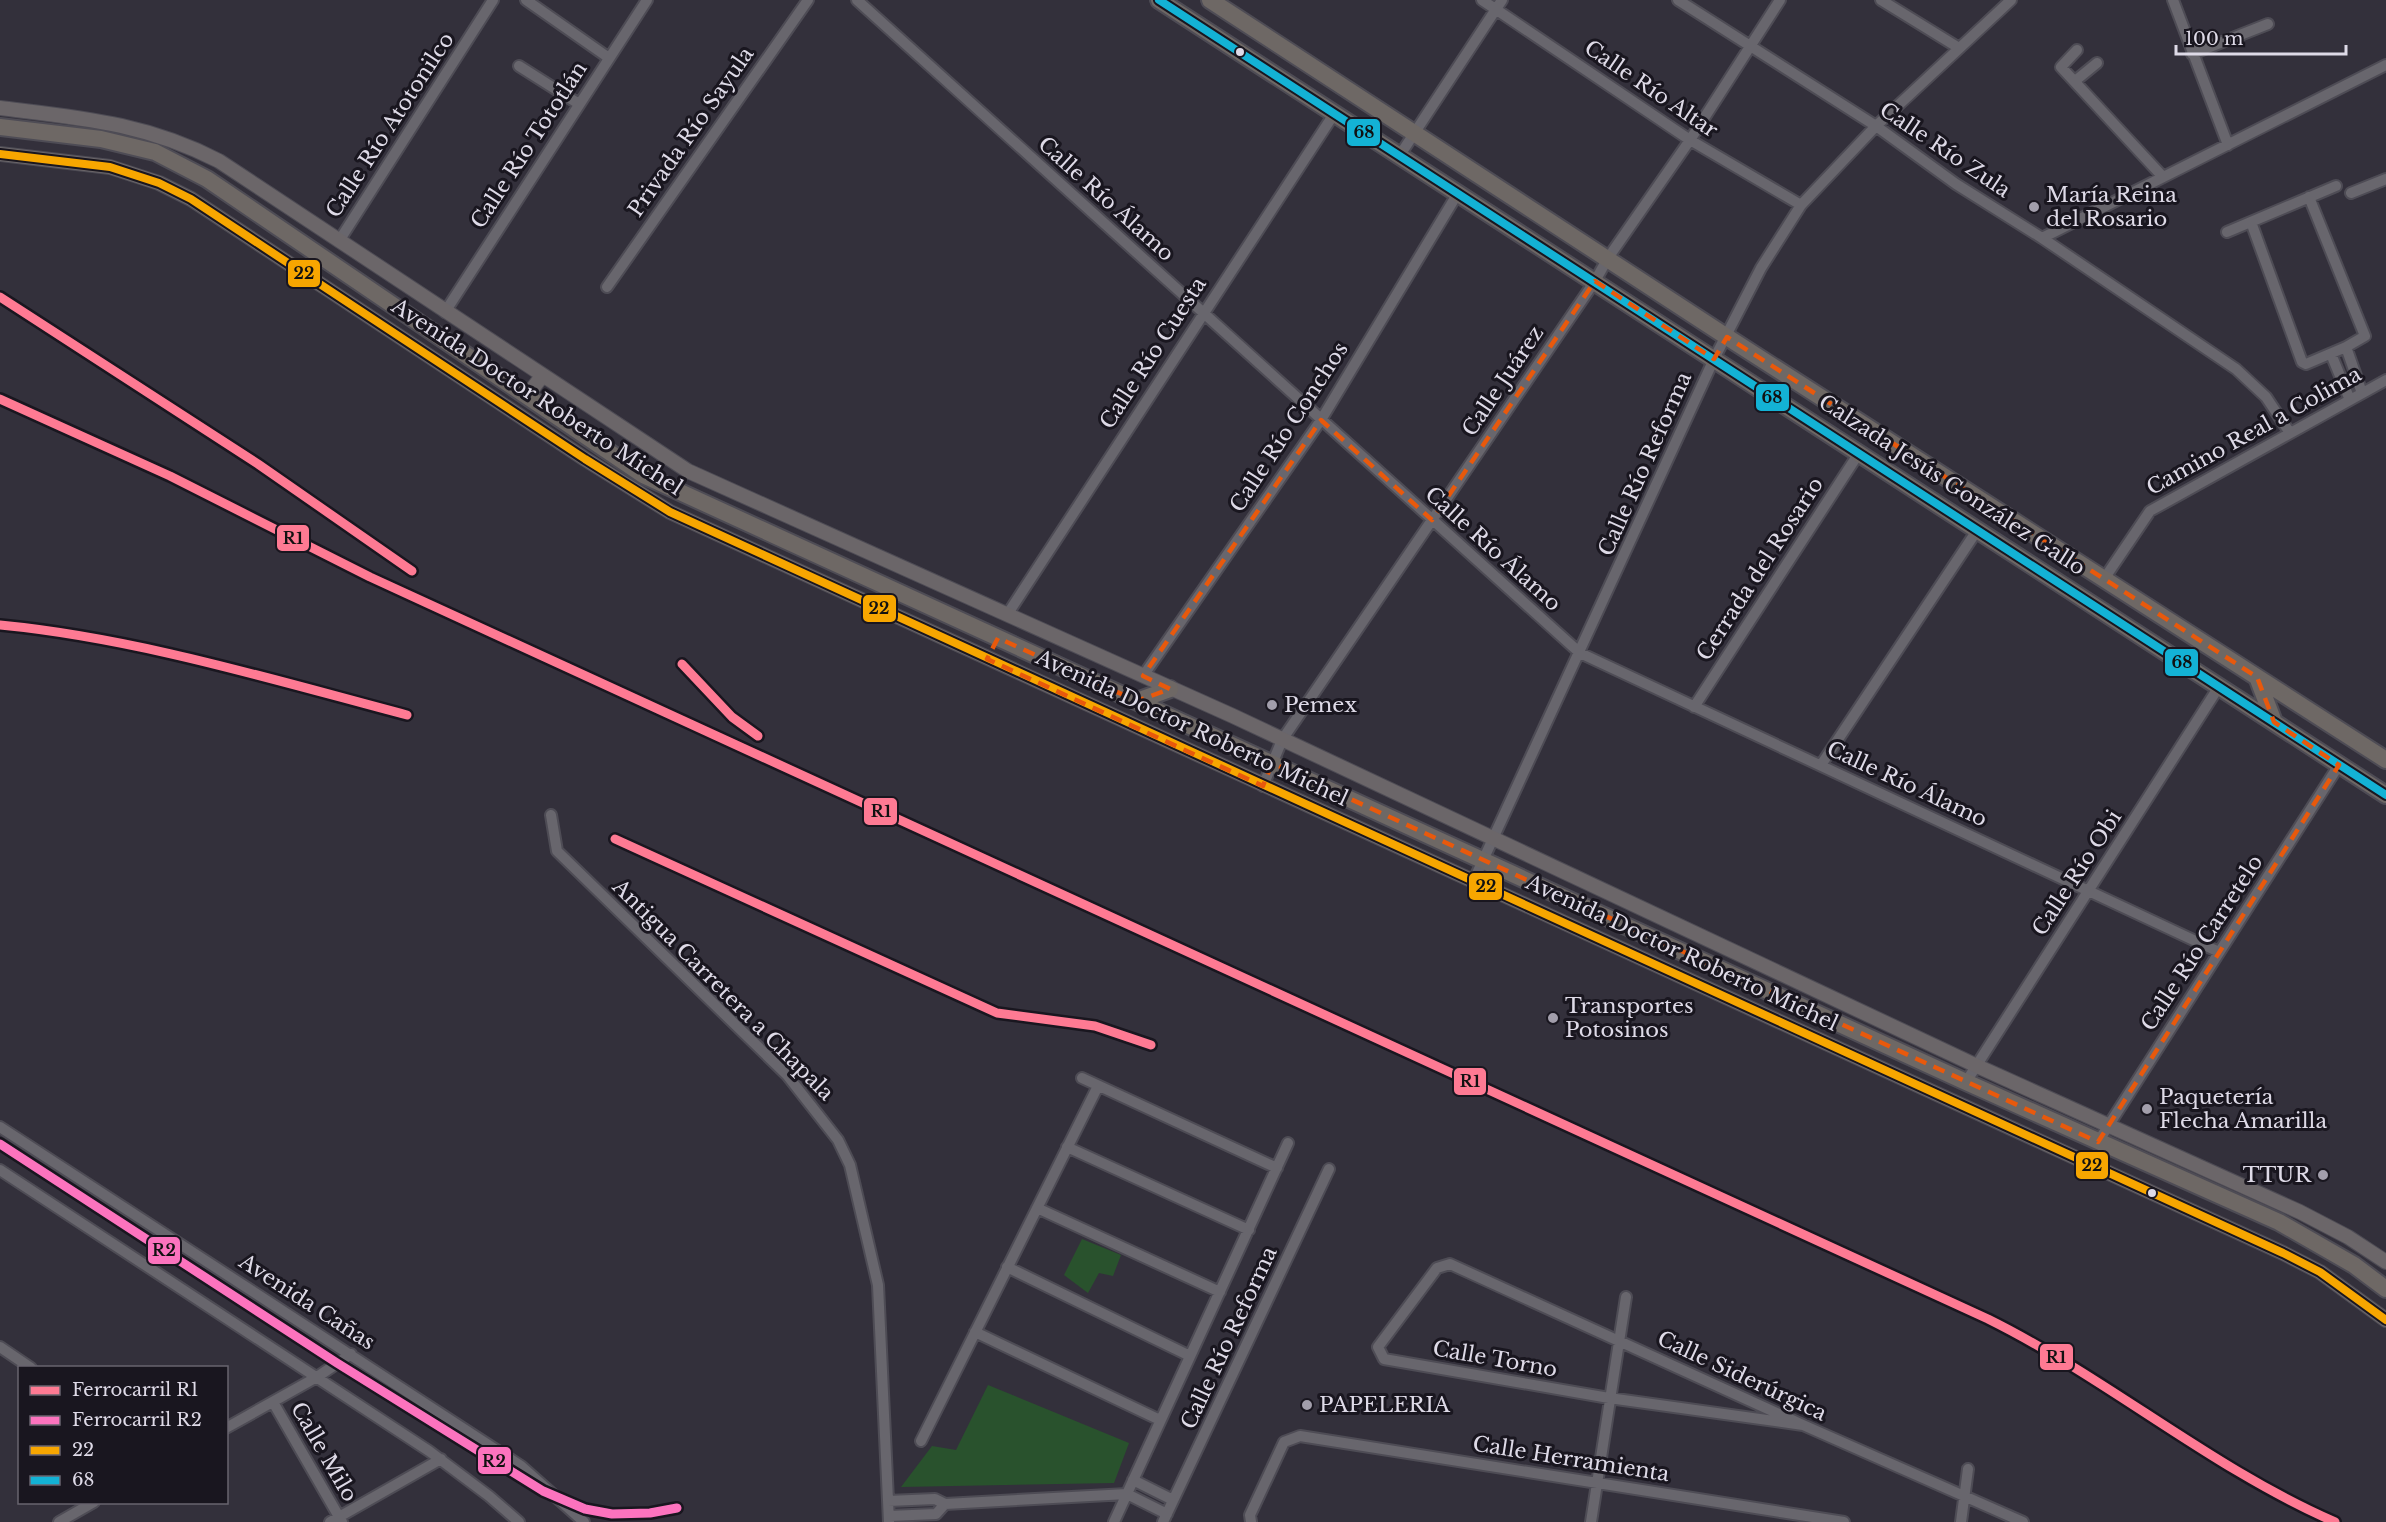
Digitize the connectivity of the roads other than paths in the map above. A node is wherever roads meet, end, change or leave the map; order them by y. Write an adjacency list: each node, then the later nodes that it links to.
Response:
1 (493, 0): 45 (street, Calle Río Atotonilco)
2 (526, 0): 20 (street)
3 (648, 0): 20 (street, Calle Río Tototlán)
4 (808, 0): 48 (street, Privada Río Sayula)
5 (857, 0): 52 (street, Calle Río Álamo)
6 (1159, 0): 27 (main road, Calzada Jesús González Gallo)
7 (1482, 0): 14 (street, Calle Río Altar)
8 (1678, 0): 16 (street, Calle Río Zula)
9 (1780, 0): 16 (street, Calle Juárez)
10 (1881, 0): 17 (street)
11 (2011, 0): 17 (street, Calle Río Reforma)
12 (2173, 0): 19 (street)
13 (1221, 3): 30 (main road, Calzada Jesús González Gallo)
14 (1499, 4): 30 (street); 31 (street, Calle Río Altar)
15 (2268, 24): 19 (street)
16 (1751, 45): 28 (street, Calle Río Zula); 31 (street, Calle Juárez)
17 (1959, 48): 28 (street, Calle Río Reforma)
18 (2077, 50): 24 (street)
19 (2192, 54): 32 (street)
20 (609, 58): 25 (street, Calle Río Tototlán)
21 (2097, 63): 24 (street)
22 (2386, 65): 32 (street)
23 (519, 66): 25 (street)
24 (2075, 81): 35 (street)
25 (579, 105): 51 (street, Calle Río Tototlán)
26 (0, 108): 45 (main road, Avenida Doctor Roberto Michel)
27 (1335, 114): 34 (main road, Calzada Jesús González Gallo); 52 (street, Calle Río Cuesta)
28 (1876, 126): 41 (street, Calle Río Reforma); 44 (street, Calle Río Zula)
29 (0, 127): 49 (main road, Avenida Doctor Roberto Michel)
30 (1416, 133): 34 (street); 46 (main road, Calzada Jesús González Gallo)
31 (1690, 140): 41 (street, Calle Río Altar); 46 (street, Calle Juárez)
32 (2228, 145): 35 (street)
33 (0, 154): 50 (main road, Avenida Doctor Roberto Michel)
34 (1400, 155): 38 (main road, Calzada Jesús González Gallo)
35 (2163, 177): 44 (street)
36 (2386, 179): 39 (street)
37 (2336, 186): 40 (street)
38 (1458, 193): 47 (main road, Calzada Jesús González Gallo); 62 (street, Calle Río Conchos)
39 (2351, 193)
40 (2309, 197): 42 (street); 54 (street)
41 (1801, 205): 53 (street, Calle Río Reforma)
42 (2251, 222): 43 (street); 55 (street)
43 (2228, 232)
44 (2043, 238): 63 (street, Calle Río Zula)
45 (339, 241): 51 (main road, Avenida Doctor Roberto Michel)
46 (1608, 258): 47 (street, Calle Juárez); 53 (main road, Calzada Jesús González Gallo)
47 (1595, 281): 56 (main road, Calzada Jesús González Gallo); 65 (street, Calle Juárez)
48 (607, 287)
49 (371, 290): 50 (main road); 60 (main road, Avenida Doctor Roberto Michel)
50 (357, 308): 71 (main road, Avenida Doctor Roberto Michel)
51 (445, 312): 57 (main road, Avenida Doctor Roberto Michel)
52 (1204, 314): 62 (street, Calle Río Álamo); 68 (street, Calle Río Cuesta)
53 (1727, 336): 56 (street, Calle Río Reforma); 67 (main road, Calzada Jesús González Gallo)
54 (2346, 347): 55 (street); 59 (street)
55 (2331, 354): 61 (street)
56 (1714, 359): 64 (main road, Calzada Jesús González Gallo); 70 (street, Calle Río Reforma)
57 (542, 376): 60 (main road); 68 (main road, Avenida Doctor Roberto Michel)
58 (2386, 380): 59 (street, Camino Real a Colima)
59 (2362, 393): 61 (street, Camino Real a Colima)
60 (527, 396): 69 (main road, Avenida Doctor Roberto Michel)
61 (2350, 400): 63 (street, Camino Real a Colima)
62 (1321, 420): 65 (street, Calle Río Álamo); 72 (street, Calle Río Conchos)
63 (2290, 434): 67 (street, Camino Real a Colima)
64 (1859, 453): 66 (main road, Calzada Jesús González Gallo); 77 (street, Cerrada del Rosario)
65 (1432, 520): 70 (street, Calle Río Álamo); 79 (street, Calle Juárez)
66 (1978, 529): 74 (main road, Calzada Jesús González Gallo); 82 (street)
67 (2104, 579): 73 (main road, Calzada Jesús González Gallo)
68 (1007, 615): 72 (main road, Avenida Doctor Roberto Michel)
69 (998, 638): 71 (main road); 76 (main road, Avenida Doctor Roberto Michel)
70 (1580, 653): 77 (street, Calle Río Álamo); 87 (street, Calle Río Reforma)
71 (987, 659): 84 (main road, Avenida Doctor Roberto Michel)
72 (1143, 676): 75 (main road, Avenida Doctor Roberto Michel)
73 (2257, 677): 78 (main road); 80 (main road, Calzada Jesús González Gallo)
74 (2220, 685): 78 (main road, Calzada Jesús González Gallo); 90 (street, Calle Río Obi)
75 (1170, 689): 76 (main road); 79 (main road, Avenida Doctor Roberto Michel)
76 (1137, 700): 81 (main road, Avenida Doctor Roberto Michel)
77 (1694, 707): 82 (street, Calle Río Álamo)
78 (2274, 722): 83 (main road, Calzada Jesús González Gallo)
79 (1282, 740): 81 (street, Calle Juárez); 87 (main road, Avenida Doctor Roberto Michel)
80 (2386, 760)
81 (1272, 763): 84 (street, Calle Juárez); 88 (main road, Avenida Doctor Roberto Michel)
82 (1821, 765): 90 (street, Calle Río Álamo)
83 (2339, 765): 85 (main road, Calzada Jesús González Gallo); 91 (street, Calle Río Carretelo)
84 (1263, 786): 89 (main road, Avenida Doctor Roberto Michel)
85 (2386, 795)
86 (551, 815): 134 (street, Antigua Carretera a Chapala)
87 (1493, 838): 88 (street, Calle Río Reforma); 92 (main road, Avenida Doctor Roberto Michel)
88 (1484, 859): 89 (street, Calle Río Reforma); 94 (main road, Avenida Doctor Roberto Michel)
89 (1473, 882): 111 (main road, Avenida Doctor Roberto Michel)
90 (2088, 891): 91 (street, Calle Río Álamo); 92 (street, Calle Río Obi)
91 (2219, 952): 96 (street, Calle Río Carretelo)
92 (1977, 1066): 94 (street, Calle Río Obi); 96 (main road, Avenida Doctor Roberto Michel)
93 (1082, 1078): 95 (street)
94 (1966, 1082): 98 (main road, Avenida Doctor Roberto Michel)
95 (1098, 1086): 100 (street); 101 (street)
96 (2110, 1124): 98 (street, Calle Río Carretelo); 106 (main road, Avenida Doctor Roberto Michel)
97 (0, 1126): 116 (street, Avenida Cañas)
98 (2098, 1142): 108 (main road, Avenida Doctor Roberto Michel)
99 (1288, 1143): 101 (street)
100 (1067, 1147): 104 (street); 105 (street)
101 (1277, 1168): 105 (street)
102 (1329, 1169): 133 (street, Calle Río Reforma)
103 (0, 1170): 119 (street)
104 (1037, 1208): 107 (street); 109 (street)
105 (1249, 1230): 109 (street)
106 (2386, 1262)
107 (1007, 1267): 112 (street); 117 (street)
108 (2386, 1289)
109 (1220, 1292): 117 (street)
110 (1626, 1297): 113 (street)
111 (2386, 1320)
112 (975, 1332): 122 (street); 125 (street)
113 (1618, 1340): 115 (street, Calle Siderúrgica); 120 (street); 123 (street, Calle Siderúrgica)
114 (0, 1347): 118 (street)
115 (1379, 1352): 120 (street, Calle Torno)
116 (351, 1354): 119 (street); 143 (street, Avenida Cañas)
117 (1190, 1356): 122 (street)
118 (28, 1366)
119 (317, 1377): 121 (street); 126 (street)
120 (1609, 1398): 123 (street, Calle Torno); 129 (street)
121 (273, 1402): 124 (street); 140 (street, Calle Milo)
122 (1160, 1420): 128 (street)
123 (1803, 1425): 131 (street, Calle Siderúrgica)
124 (228, 1427)
125 (921, 1441)
126 (441, 1460): 140 (street); 142 (street)
127 (1968, 1469): 131 (street)
128 (1133, 1480): 130 (street); 133 (street)
129 (1596, 1482): 145 (street, Calle Herramienta); 146 (street); 147 (street, Calle Herramienta)
130 (1127, 1494): 136 (street); 138 (street); 144 (street)
131 (1966, 1497): 148 (street); 149 (street, Calle Siderúrgica)
132 (935, 1499): 134 (street); 136 (street); 137 (street)
133 (1173, 1500): 138 (street, Calle Río Reforma)
134 (888, 1501): 139 (street, Antigua Carretera a Chapala)
135 (92, 1504): 141 (street)
136 (945, 1504): 137 (street)
137 (936, 1518): 139 (street)
138 (1165, 1518)
139 (889, 1519)
140 (337, 1520)
141 (59, 1522)
142 (519, 1522)
143 (584, 1522)
144 (1114, 1522)
145 (1251, 1522)
146 (1591, 1522)
147 (1844, 1522)
148 (1962, 1522)
149 (2023, 1522)

